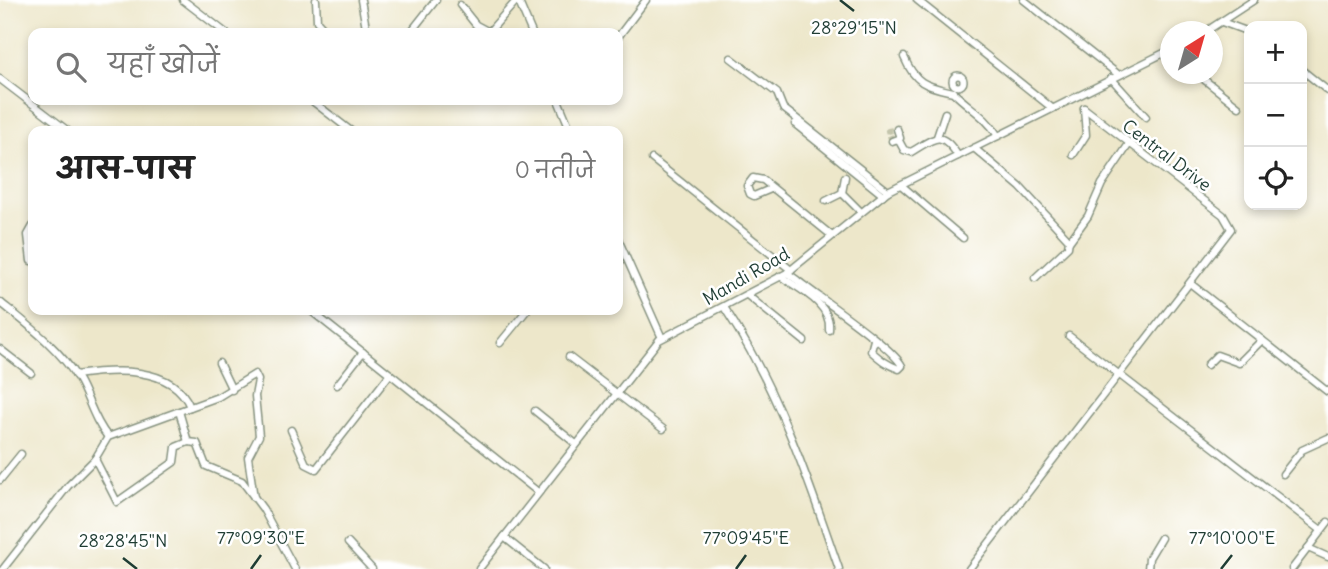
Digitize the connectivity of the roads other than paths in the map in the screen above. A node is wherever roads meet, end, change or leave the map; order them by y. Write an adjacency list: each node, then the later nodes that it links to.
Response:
1 (183, 0): 13 (street)
2 (316, 0): 14 (street)
3 (361, 0): 15 (street)
4 (436, 0): 16 (street)
5 (518, 0): 18 (street); 19 (street)
6 (646, 0): 20 (street)
7 (917, 0): 38 (street)
8 (1024, 0): 26 (street)
9 (1254, 0): 11 (street)
10 (460, 5): 17 (street)
11 (1223, 21)
12 (1223, 22): 21 (street)
13 (219, 28)
14 (323, 28)
15 (366, 28)
16 (414, 28)
17 (482, 28)
18 (493, 28)
19 (530, 28)
20 (623, 30)
21 (1244, 30)
22 (1160, 56): 26 (street, Mandi Road)
23 (904, 57): 46 (street)
24 (731, 58): 57 (street)
25 (1307, 74): 30 (street)
26 (1119, 75): 27 (street, Mandi Road)
27 (1111, 78): 38 (street, Mandi Road); 40 (street)
28 (0, 79): 31 (street)
29 (1210, 84): 36 (street)
30 (1328, 91)
31 (28, 100)
32 (34, 105): 42 (street)
33 (317, 105): 43 (street)
34 (560, 105): 37 (street)
35 (565, 105): 37 (street)
36 (1239, 107)
37 (562, 108): 44 (street)
38 (1052, 108): 46 (street, Mandi Road)
39 (945, 113): 47 (street)
40 (1146, 117)
41 (795, 124): 57 (street)
42 (61, 126)
43 (345, 126)
44 (569, 126)
45 (897, 129): 47 (street)
46 (998, 136): 49 (street, Mandi Road)
47 (937, 137): 51 (street)
48 (1129, 144): 50 (street, Central Drive); 62 (street); 66 (street, Central Drive)
49 (974, 148): 51 (street, Mandi Road); 62 (street)
50 (1073, 155)
51 (958, 156): 54 (street, Mandi Road)
52 (652, 159): 64 (street)
53 (845, 177): 56 (street)
54 (901, 185): 57 (street, Mandi Road); 61 (street)
55 (773, 188): 60 (street)
56 (842, 193): 58 (street); 59 (street)
57 (886, 193): 59 (street, Mandi Road)
58 (826, 201)
59 (861, 212): 60 (street, Mandi Road)
60 (831, 235): 64 (street, Mandi Road)
61 (962, 238)
62 (1069, 242): 65 (street)
63 (623, 250): 74 (street)
64 (786, 273): 67 (street, Mandi Road); 72 (street); 75 (street)
65 (1035, 278)
66 (1191, 284): 76 (street); 86 (street)
67 (747, 295): 69 (street, Mandi Road); 77 (street)
68 (0, 302): 87 (street)
69 (724, 307): 74 (street, Mandi Road); 119 (street)
70 (316, 315): 80 (street)
71 (523, 315): 78 (street)
72 (829, 330)
73 (1069, 336): 86 (street)
74 (662, 338): 91 (street, Mandi Road)
75 (874, 340): 75 (street)
76 (1262, 340): 83 (street); 90 (street)
77 (804, 341)
78 (500, 343)
79 (0, 349): 84 (street)
80 (363, 352): 85 (street); 88 (street)
81 (569, 357): 91 (street)
82 (219, 363): 89 (street)
83 (1208, 365)
84 (31, 373)
85 (390, 374): 96 (street); 105 (street)
86 (1121, 374): 108 (street); 120 (street)
87 (75, 375): 92 (street); 97 (street)
88 (337, 385)
89 (232, 390): 92 (street); 106 (street)
90 (1327, 390)
91 (615, 393): 95 (street); 100 (street, Mandi Road)
92 (190, 407): 93 (street)
93 (179, 411): 97 (street); 99 (street)
94 (535, 411): 100 (street)
95 (663, 429)
96 (291, 430)
97 (108, 437): 102 (street)
98 (1328, 438): 103 (street)
99 (188, 442): 102 (street); 106 (street)
100 (576, 444): 105 (street, Mandi Road)
101 (21, 454): 104 (street)
102 (95, 459): 114 (street)
103 (1283, 474)
104 (0, 480)
105 (538, 492): 109 (street, Mandi Road)
106 (254, 498): 115 (street)
107 (1328, 522): 108 (street)
108 (1321, 530): 112 (street)
109 (504, 537): 117 (street, Mandi Road); 118 (street)
110 (1161, 538): 121 (street)
111 (348, 543): 116 (street)
112 (1308, 548): 113 (street); 122 (street)
113 (1328, 557)
114 (3, 569)
115 (295, 569)
116 (372, 569)
117 (480, 569)
118 (544, 569)
119 (838, 569)
120 (969, 569)
121 (1148, 569)
122 (1292, 569)

